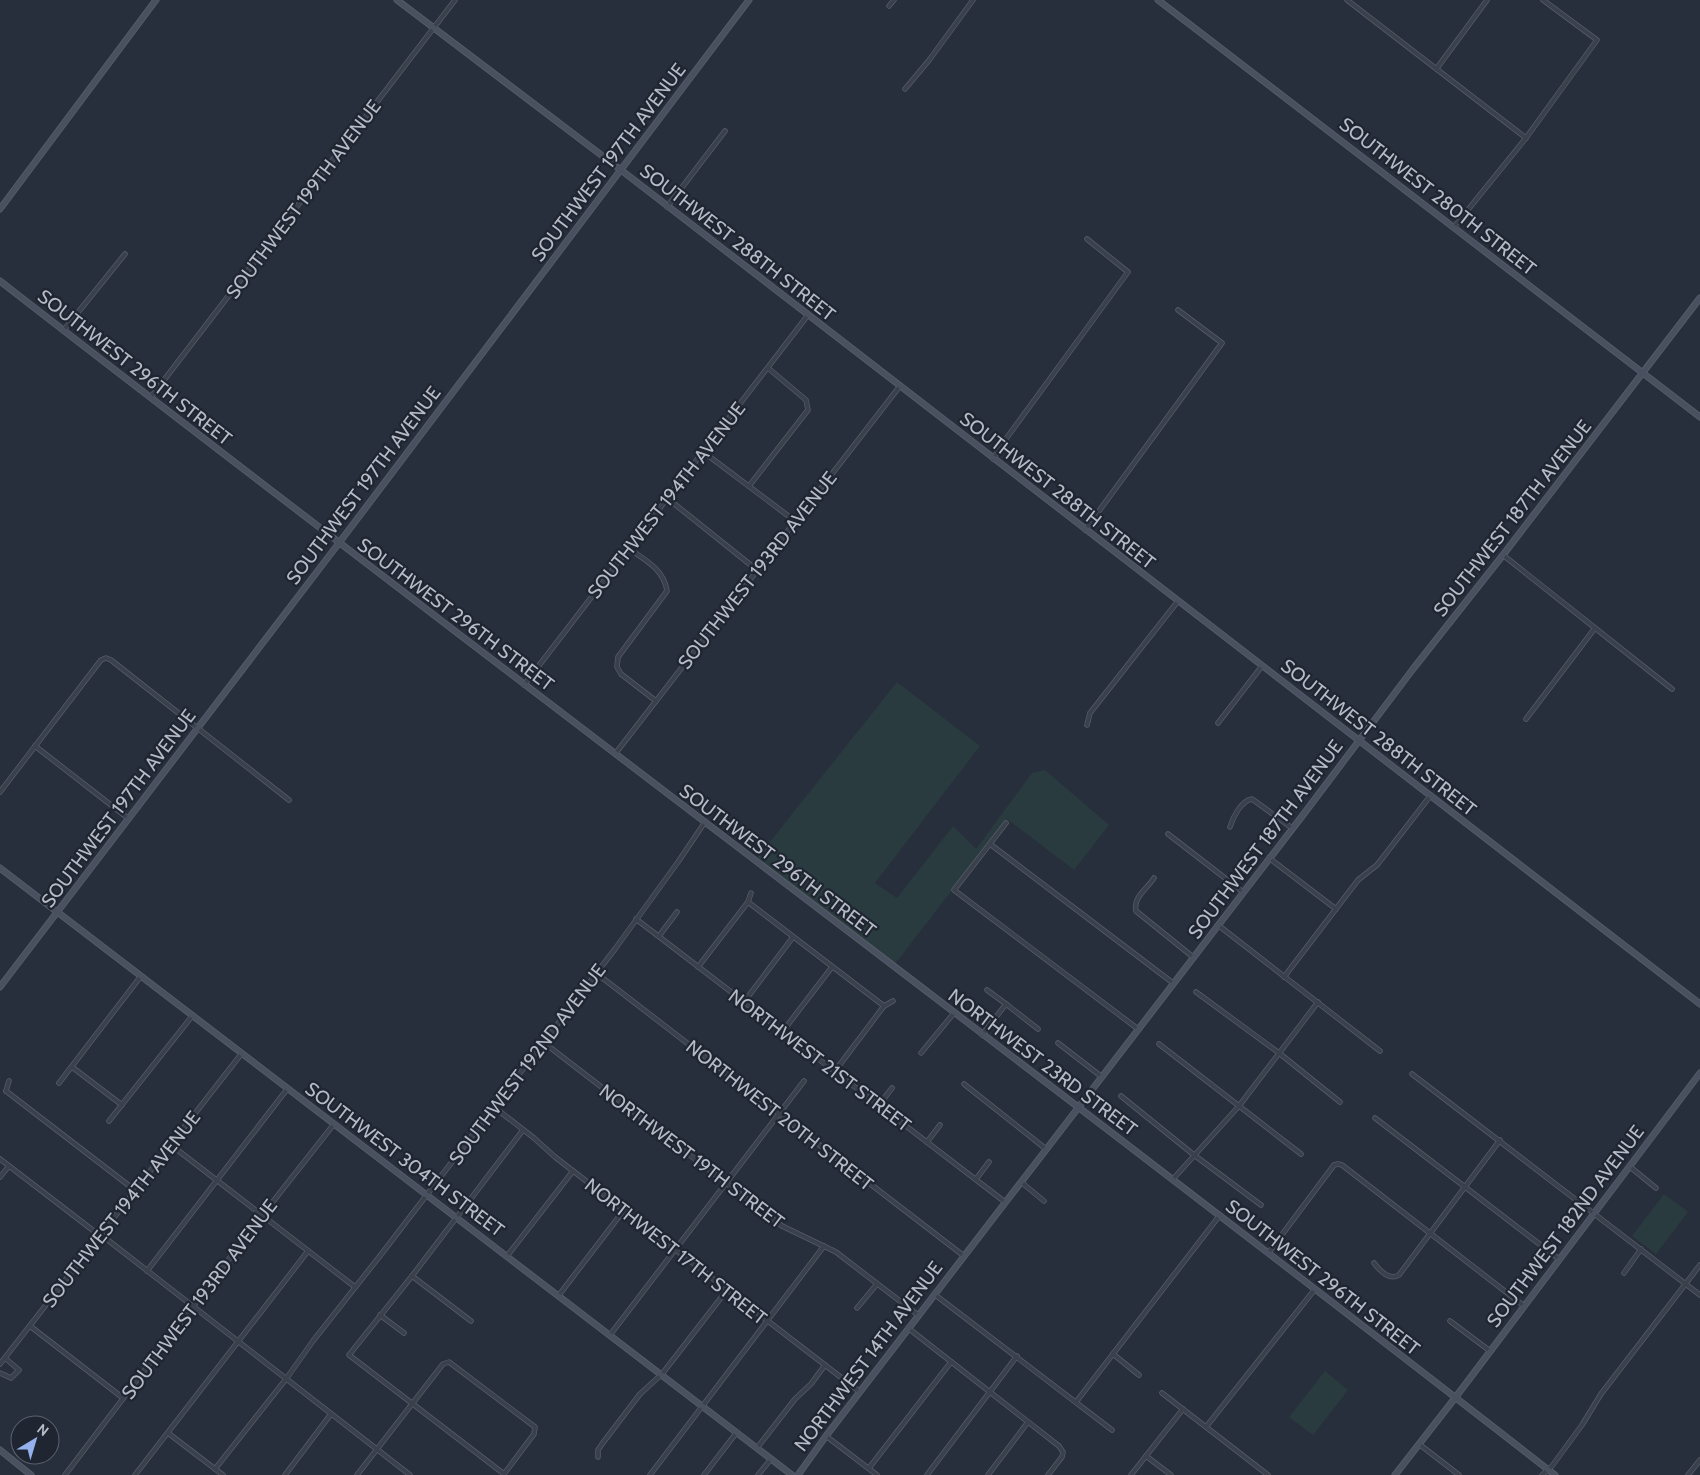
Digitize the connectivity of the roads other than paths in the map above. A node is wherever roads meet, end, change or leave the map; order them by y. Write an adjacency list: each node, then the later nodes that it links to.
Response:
1 (156, 0): 19 (street)
2 (397, 0): 12 (street, SOUTHWEST 288TH STREET)
3 (455, 0): 12 (street, SOUTHWEST 199TH AVENUE)
4 (749, 0): 17 (street, SOUTHWEST 197TH AVENUE)
5 (894, 0): 11 (street)
6 (973, 0): 14 (street)
7 (1158, 0): 20 (street, SOUTHWEST 280TH STREET)
8 (1346, 0): 13 (street)
9 (1487, 0): 13 (street)
10 (1543, 0): 16 (street)
11 (889, 6)
12 (433, 28): 17 (street, SOUTHWEST 288TH STREET); 31 (street, SOUTHWEST 199TH AVENUE)
13 (1436, 68): 16 (street)
14 (905, 89)
15 (725, 131): 18 (street)
16 (1526, 138): 20 (street)
17 (621, 170): 18 (street, SOUTHWEST 288TH STREET); 39 (street, SOUTHWEST 197TH AVENUE)
18 (667, 206): 26 (street, SOUTHWEST 288TH STREET)
19 (0, 209)
20 (1454, 227): 29 (street, SOUTHWEST 280TH STREET)
21 (1087, 239): 34 (street)
22 (125, 254): 27 (street)
23 (0, 282): 27 (street, SOUTHWEST 296TH STREET)
24 (1700, 298): 29 (street, SOUTHWEST 187TH AVENUE)
25 (1178, 310): 38 (street)
26 (808, 315): 28 (street, SOUTHWEST 194TH AVENUE); 30 (street, SOUTHWEST 288TH STREET)
27 (63, 331): 31 (street, SOUTHWEST 296TH STREET)
28 (768, 368): 33 (street, SOUTHWEST 194TH AVENUE); 35 (street)
29 (1642, 372): 32 (street, SOUTHWEST 280TH STREET); 41 (street, SOUTHWEST 187TH AVENUE)
30 (900, 386): 34 (street, SOUTHWEST 288TH STREET); 37 (street, SOUTHWEST 193RD AVENUE)
31 (151, 397): 39 (street, SOUTHWEST 296TH STREET)
32 (1700, 416)
33 (702, 451): 35 (street); 36 (street, SOUTHWEST 194TH AVENUE)
34 (993, 459): 38 (street, SOUTHWEST 288TH STREET)
35 (749, 486): 37 (street)
36 (667, 498): 40 (street, SOUTHWEST 194TH AVENUE); 42 (street)
37 (795, 521): 42 (street, SOUTHWEST 193RD AVENUE)
38 (1085, 530): 43 (street, SOUTHWEST 288TH STREET)
39 (339, 543): 46 (street, SOUTHWEST 296TH STREET); 52 (street, SOUTHWEST 197TH AVENUE)
40 (628, 548): 46 (street, SOUTHWEST 194TH AVENUE); 48 (street)
41 (1502, 555): 44 (street); 53 (street, SOUTHWEST 187TH AVENUE)
42 (757, 570): 48 (street, SOUTHWEST 193RD AVENUE)
43 (1178, 600): 45 (street, SOUTHWEST 288TH STREET); 51 (street)
44 (1595, 628): 47 (street); 49 (street)
45 (1262, 666): 50 (street); 53 (street, SOUTHWEST 288TH STREET)
46 (524, 685): 55 (street, SOUTHWEST 296TH STREET)
47 (1672, 689)
48 (656, 701): 55 (street, SOUTHWEST 193RD AVENUE)
49 (1526, 719)
50 (1218, 723)
51 (1087, 725)
52 (198, 728): 54 (street); 58 (street); 59 (street, SOUTHWEST 197TH AVENUE)
53 (1359, 741): 57 (street, SOUTHWEST 288TH STREET); 63 (street, SOUTHWEST 187TH AVENUE)
54 (35, 746): 56 (street); 59 (street)
55 (615, 754): 60 (street, SOUTHWEST 296TH STREET)
56 (0, 792)
57 (1430, 795): 72 (street); 94 (street, SOUTHWEST 288TH STREET)
58 (290, 800)
59 (129, 819): 73 (street, SOUTHWEST 197TH AVENUE)
60 (704, 822): 75 (street, SOUTHWEST 192ND AVENUE); 82 (street, SOUTHWEST 296TH STREET)
61 (1006, 823): 65 (street)
62 (1230, 827): 63 (street)
63 (1292, 828): 66 (street, SOUTHWEST 187TH AVENUE)
64 (1168, 834): 69 (street)
65 (990, 844): 86 (street); 99 (street)
66 (1269, 858): 69 (street, SOUTHWEST 187TH AVENUE); 72 (street)
67 (0, 868): 73 (street, SOUTHWEST 304TH STREET)
68 (1154, 878): 79 (street)
69 (1243, 892): 76 (street, SOUTHWEST 187TH AVENUE)
70 (751, 893): 71 (street)
71 (748, 902): 78 (street); 80 (street)
72 (1336, 909): 85 (street)
73 (58, 912): 84 (street, SOUTHWEST 304TH STREET); 87 (street, SOUTHWEST 197TH AVENUE)
74 (677, 912): 77 (street)
75 (636, 918): 77 (street, NORTHWEST 21ST STREET); 83 (street, SOUTHWEST 192ND AVENUE)
76 (1218, 925): 79 (street, SOUTHWEST 187TH AVENUE); 85 (street)
77 (659, 936): 80 (street, NORTHWEST 21ST STREET)
78 (793, 937): 81 (street); 91 (street)
79 (1193, 957): 86 (street, SOUTHWEST 187TH AVENUE)
80 (698, 966): 91 (street, NORTHWEST 21ST STREET)
81 (832, 967): 95 (street); 100 (street)
82 (895, 968): 96 (street, NORTHWEST 23RD STREET)
83 (596, 974): 102 (street, SOUTHWEST 192ND AVENUE); 129 (street, NORTHWEST 20TH STREET)
84 (142, 976): 97 (street, SOUTHWEST 304TH STREET); 109 (street)
85 (1284, 977): 92 (street)
86 (1173, 983): 99 (street, SOUTHWEST 187TH AVENUE)
87 (0, 987)
88 (987, 990): 93 (street)
89 (1196, 992): 106 (street)
90 (893, 1001): 95 (street)
91 (744, 1002): 100 (street, NORTHWEST 21ST STREET)
92 (1318, 1002): 105 (street); 106 (street)
93 (1006, 1004): 98 (street); 101 (street)
94 (1700, 1004)
95 (884, 1006): 110 (street)
96 (954, 1013): 101 (street, NORTHWEST 23RD STREET); 108 (street)
97 (193, 1015): 107 (street, SOUTHWEST 304TH STREET); 124 (street)
98 (1038, 1029)
99 (1138, 1029): 113 (street, SOUTHWEST 187TH AVENUE)
100 (783, 1031): 110 (street, NORTHWEST 21ST STREET)
101 (982, 1035): 128 (street, NORTHWEST 23RD STREET)
102 (543, 1042): 127 (street, SOUTHWEST 192ND AVENUE); 151 (street, NORTHWEST 19TH STREET)
103 (1058, 1043): 113 (street)
104 (1158, 1044): 126 (street)
105 (1380, 1051)
106 (1279, 1052): 123 (street); 126 (street)
107 (242, 1053): 118 (street, SOUTHWEST 304TH STREET); 137 (street, SOUTHWEST 194TH AVENUE)
108 (921, 1053)
109 (72, 1067): 116 (street); 124 (street)
110 (835, 1071): 125 (street, NORTHWEST 21ST STREET)
111 (1700, 1073): 144 (street, SOUTHWEST 182ND AVENUE)
112 (1412, 1074): 135 (street)
113 (1102, 1077): 128 (street, SOUTHWEST 187TH AVENUE)
114 (9, 1081): 120 (street)
115 (804, 1081): 129 (street)
116 (59, 1082)
117 (964, 1084): 138 (street)
118 (288, 1088): 132 (street, SOUTHWEST 304TH STREET); 148 (street)
119 (892, 1088): 125 (street)
120 (6, 1091): 121 (street); 154 (street)
121 (0, 1092)
122 (1121, 1096): 140 (street)
123 (1340, 1102)
124 (122, 1105): 131 (street)
125 (879, 1105): 136 (street, NORTHWEST 21ST STREET)
126 (1239, 1106): 139 (street); 140 (street)
127 (494, 1107): 134 (street, NORTHWEST 17TH STREET); 155 (street, SOUTHWEST 192ND AVENUE)
128 (1078, 1107): 138 (street, SOUTHWEST 187TH AVENUE); 149 (street, NORTHWEST 23RD STREET)
129 (778, 1114): 151 (street); 172 (street, NORTHWEST 20TH STREET)
130 (1375, 1118): 152 (street)
131 (109, 1121)
132 (334, 1124): 155 (street, SOUTHWEST 304TH STREET); 161 (street, SOUTHWEST 193RD AVENUE)
133 (940, 1125): 136 (street)
134 (524, 1130): 145 (street, NORTHWEST 17TH STREET); 163 (street)
135 (1500, 1140): 152 (street); 160 (street)
136 (927, 1142): 147 (street, NORTHWEST 21ST STREET)
137 (171, 1144): 148 (street); 154 (street, SOUTHWEST 194TH AVENUE)
138 (1046, 1149): 150 (street, SOUTHWEST 187TH AVENUE)
139 (1301, 1154)
140 (1194, 1155): 149 (street); 158 (street)
141 (0, 1159): 143 (street)
142 (988, 1162): 147 (street)
143 (9, 1166): 146 (street); 165 (street)
144 (1629, 1166): 153 (street); 160 (street, SOUTHWEST 182ND AVENUE)
145 (573, 1171): 159 (street, NORTHWEST 17TH STREET); 171 (street)
146 (0, 1177)
147 (976, 1179): 157 (street, NORTHWEST 21ST STREET)
148 (217, 1180): 161 (street); 176 (street)
149 (1173, 1180): 162 (street, SOUTHWEST 296TH STREET)
150 (1020, 1182): 156 (street); 157 (street, SOUTHWEST 187TH AVENUE)
151 (726, 1183): 166 (street, NORTHWEST 19TH STREET); 168 (street)
152 (1465, 1187): 164 (street); 173 (street)
153 (1656, 1188)
154 (136, 1191): 165 (street, SOUTHWEST 194TH AVENUE)
155 (427, 1195): 163 (street, SOUTHWEST 304TH STREET); 181 (street, SOUTHWEST 192ND AVENUE)
156 (1044, 1201)
157 (1005, 1202): 172 (street, SOUTHWEST 187TH AVENUE)
158 (1260, 1205)
159 (624, 1210): 168 (street, NORTHWEST 17TH STREET); 186 (street)
160 (1594, 1213): 167 (street); 173 (street, SOUTHWEST 182ND AVENUE)
161 (262, 1216): 169 (street); 188 (street, SOUTHWEST 193RD AVENUE)
162 (1220, 1216): 170 (street, SOUTHWEST 296TH STREET); 201 (street)
163 (456, 1217): 171 (street, SOUTHWEST 304TH STREET); 178 (street)
164 (1431, 1233): 170 (street); 174 (street); 187 (street)
165 (100, 1235): 176 (street); 195 (street, SOUTHWEST 194TH AVENUE)
166 (824, 1246): 179 (street, NORTHWEST 19TH STREET); 192 (street)
167 (1641, 1249): 177 (street); 180 (street)
168 (675, 1250): 183 (street, NORTHWEST 17TH STREET); 198 (street)
169 (308, 1251): 181 (street); 199 (street)
170 (1269, 1252): 182 (street, SOUTHWEST 296TH STREET)
171 (507, 1256): 186 (street, SOUTHWEST 304TH STREET)
172 (964, 1256): 184 (street, NORTHWEST 14TH AVENUE)
173 (1560, 1259): 187 (street, SOUTHWEST 182ND AVENUE)
174 (1374, 1263)
175 (1700, 1265): 180 (street)
176 (147, 1271): 188 (street)
177 (1624, 1273)
178 (412, 1276): 190 (street); 193 (street)
179 (877, 1284): 189 (street); 191 (street, NORTHWEST 19TH STREET)
180 (1686, 1284): 185 (street); 237 (street)
181 (355, 1287): 210 (street, SOUTHWEST 192ND AVENUE)
182 (1315, 1289): 215 (street, SOUTHWEST 296TH STREET); 222 (street)
183 (727, 1290): 192 (street, NORTHWEST 17TH STREET); 208 (street)
184 (934, 1294): 191 (street, NORTHWEST 14TH AVENUE); 202 (street)
185 (1700, 1294)
186 (559, 1295): 198 (street, SOUTHWEST 304TH STREET)
187 (1524, 1306): 200 (street, SOUTHWEST 182ND AVENUE)
188 (192, 1307): 199 (street); 214 (street, SOUTHWEST 193RD AVENUE)
189 (857, 1308)
190 (380, 1315): 197 (street); 217 (street)
191 (918, 1315): 196 (street, NORTHWEST 14TH AVENUE)
192 (766, 1320): 206 (street, NORTHWEST 17TH STREET); 218 (street)
193 (471, 1321)
194 (1450, 1321): 200 (street)
195 (30, 1326): 203 (street, SOUTHWEST 194TH AVENUE); 214 (street)
196 (908, 1328): 204 (street); 211 (street, NORTHWEST 14TH AVENUE)
197 (404, 1333)
198 (610, 1335): 208 (street, SOUTHWEST 304TH STREET)
199 (238, 1342): 210 (street); 225 (street)
200 (1490, 1351): 215 (street, SOUTHWEST 182ND AVENUE)
201 (1113, 1354): 209 (street); 216 (street)
202 (1017, 1356): 212 (street); 216 (street)
203 (5, 1358): 205 (street, SOUTHWEST 194TH AVENUE); 207 (street)
204 (951, 1362): 212 (street); 235 (street)
205 (0, 1364)
206 (825, 1366): 211 (street, NORTHWEST 17TH STREET); 228 (street)
207 (0, 1373)
208 (662, 1374): 218 (street, SOUTHWEST 304TH STREET); 232 (street)
209 (1139, 1375)
210 (286, 1379): 220 (street); 236 (street, SOUTHWEST 192ND AVENUE)
211 (860, 1392): 226 (street, NORTHWEST 14TH AVENUE)
212 (990, 1392): 221 (street); 252 (street)
213 (1162, 1393): 219 (street)
214 (124, 1398): 240 (street, SOUTHWEST 193RD AVENUE)
215 (1455, 1398): 227 (street, SOUTHWEST 182ND AVENUE); 237 (street)
216 (1076, 1402): 223 (street)
217 (412, 1403): 229 (street); 238 (street); 238 (street)
218 (703, 1406): 224 (street, SOUTHWEST 304TH STREET); 246 (street)
219 (1183, 1410): 222 (street); 231 (street)
220 (331, 1414): 229 (street); 243 (street)
221 (1028, 1422): 253 (street); 254 (street)
222 (1206, 1427): 257 (street)
223 (1112, 1430)
224 (737, 1432): 228 (street, SOUTHWEST 304TH STREET); 247 (street)
225 (168, 1433): 236 (street); 241 (street)
226 (826, 1436): 235 (street); 250 (street, NORTHWEST 14TH AVENUE)
227 (1419, 1444): 258 (street, SOUTHWEST 182ND AVENUE); 259 (street)
228 (757, 1448): 233 (street, SOUTHWEST 304TH STREET)
229 (377, 1449): 244 (street); 245 (street)
230 (0, 1450): 239 (street)
231 (1146, 1456): 255 (street); 256 (street)
232 (598, 1457)
233 (771, 1459): 248 (street); 249 (street, SOUTHWEST 304TH STREET)
234 (1700, 1460): 262 (street)
235 (869, 1468): 251 (street)
236 (214, 1469): 242 (street)
237 (1548, 1470): 260 (street); 261 (street)
238 (504, 1474)
239 (31, 1475)
240 (65, 1475)
241 (135, 1475)
242 (223, 1475)
243 (285, 1475)
244 (357, 1475)
245 (410, 1475)
246 (650, 1475)
247 (704, 1475)
248 (758, 1475)
249 (792, 1475)
250 (798, 1475)
251 (877, 1475)
252 (927, 1475)
253 (988, 1475)
254 (1048, 1475)
255 (1131, 1475)
256 (1172, 1475)
257 (1268, 1475)
258 (1395, 1475)
259 (1459, 1475)
260 (1542, 1475)
261 (1555, 1475)
262 (1688, 1475)

